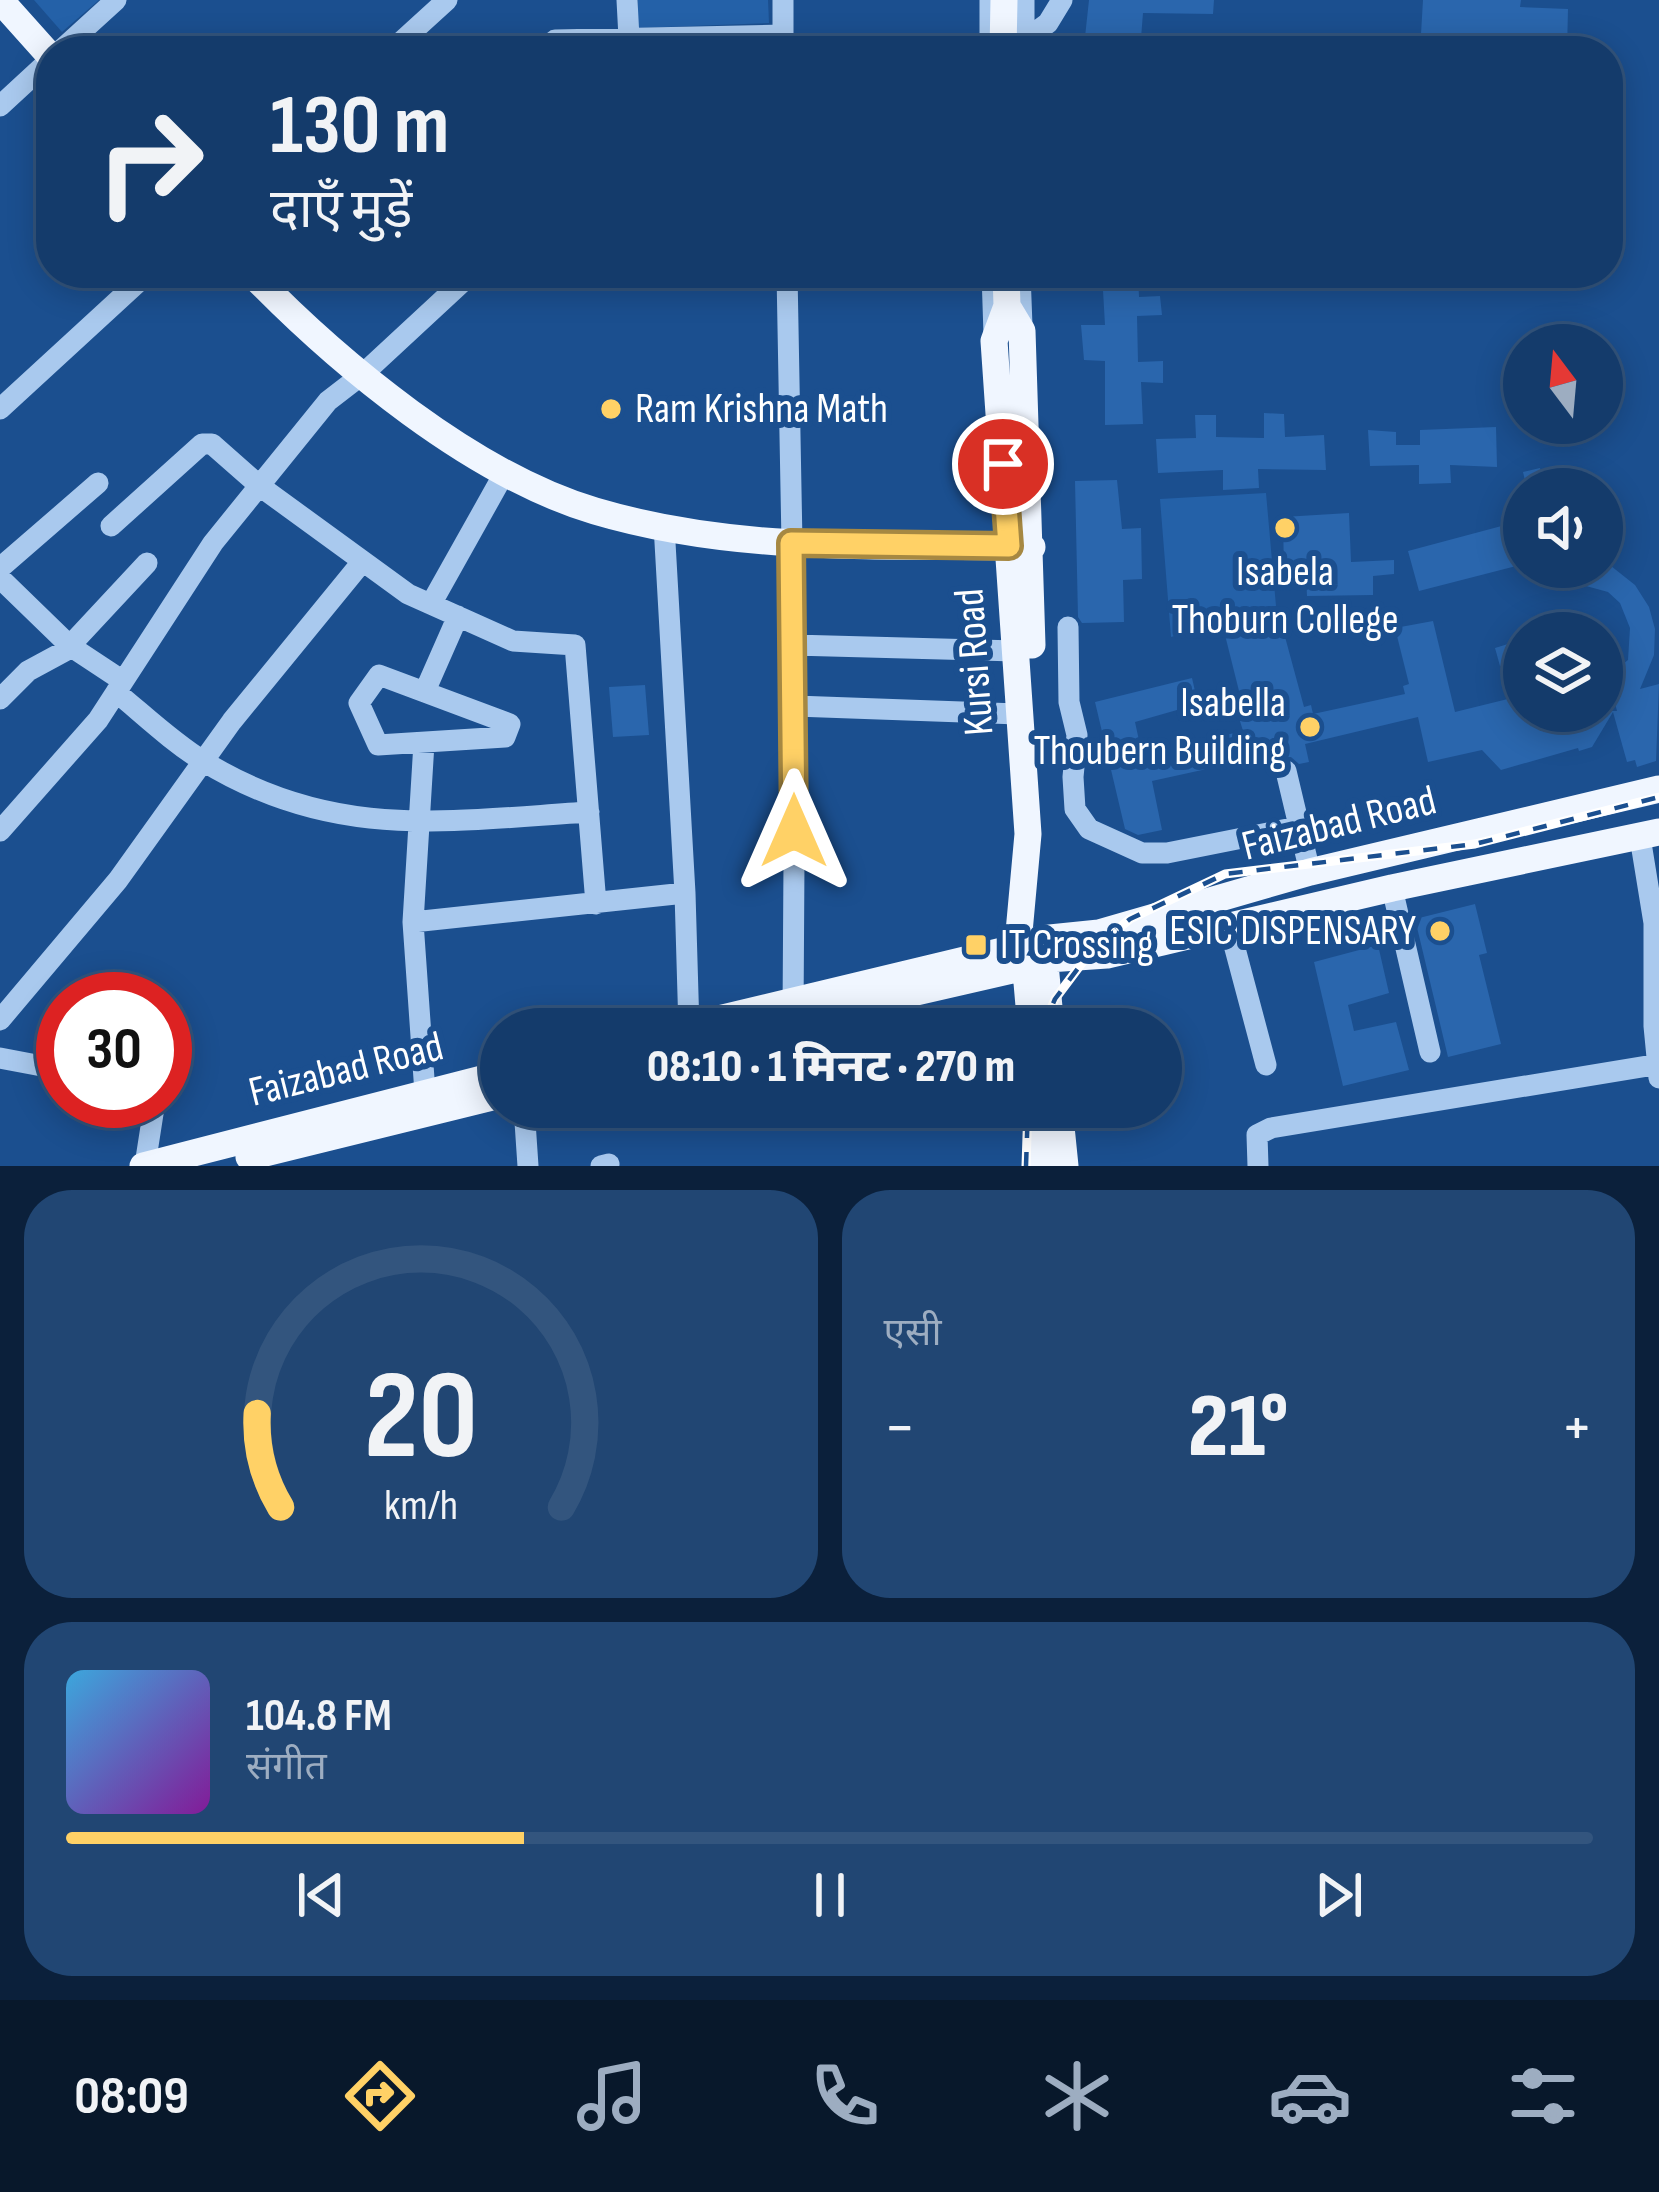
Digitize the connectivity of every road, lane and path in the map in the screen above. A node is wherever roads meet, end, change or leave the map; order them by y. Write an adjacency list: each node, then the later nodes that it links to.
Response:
1 (0, 0): 18 (main road)
2 (116, 0): 10 (street)
3 (447, 0): 11 (street)
4 (627, 0): 12 (street)
5 (783, 0): 13 (street)
6 (990, 0): 14 (street)
7 (1004, 0): 15 (main road)
8 (1024, 0): 16 (street)
9 (1062, 0): 17 (street)
10 (76, 36)
11 (407, 36)
12 (629, 36)
13 (783, 36)
14 (990, 36)
15 (1014, 36)
16 (1019, 36)
17 (1031, 36)
18 (36, 41)
19 (36, 72): 20 (street)
20 (0, 106)
21 (132, 288): 32 (street)
22 (268, 288): 31 (main road)
23 (456, 288): 31 (street)
24 (787, 288): 38 (street)
25 (992, 288): 30 (street)
26 (1006, 288): 28 (main road, Kursi Road)
27 (1021, 288): 29 (street)
28 (1007, 306): 29 (main road, Kursi Road); 30 (main road, Kursi Road)
29 (1022, 331): 39 (main road, Kursi Road)
30 (994, 341): 39 (main road, Kursi Road)
31 (363, 374): 33 (main road); 35 (street)
32 (0, 409)
33 (505, 472): 36 (main road); 44 (street)
34 (98, 483): 42 (street)
35 (257, 484): 37 (street); 41 (street); 52 (street)
36 (664, 525): 38 (main road); 68 (street)
37 (111, 526)
38 (791, 543): 39 (main road); 47 (street)
39 (1020, 546): 49 (main road, Kursi Road); 73 (main road, Kursi Road)
40 (147, 562): 48 (street)
41 (362, 562): 44 (street); 58 (street)
42 (0, 568)
43 (0, 578): 48 (street)
44 (431, 604): 45 (street)
45 (458, 616): 53 (street); 61 (street)
46 (1068, 627): 63 (street)
47 (793, 645): 49 (street); 55 (street)
48 (70, 646): 51 (street); 52 (street)
49 (1016, 651): 56 (main road, Kursi Road)
50 (0, 662): 51 (street)
51 (18, 681): 54 (street)
52 (120, 687): 58 (street); 64 (street)
53 (425, 691): 57 (street); 57 (street)
54 (0, 699)
55 (795, 706): 56 (street); 75 (street)
56 (1020, 714): 73 (main road, Kursi Road)
57 (424, 742): 62 (street)
58 (203, 761): 62 (street); 79 (street)
59 (1286, 771): 63 (street)
60 (1659, 789): 66 (main road, Faizabad Road)
61 (589, 812): 62 (street); 69 (street)
62 (420, 824): 70 (street)
63 (1298, 827): 66 (street)
64 (0, 831)
65 (1650, 834): 67 (main road, Faizabad Road); 71 (street)
66 (1310, 872): 73 (main road, Faizabad Road)
67 (1392, 888): 72 (main road, Faizabad Road); 80 (street)
68 (686, 893): 69 (street); 74 (street)
69 (596, 904): 70 (street)
70 (413, 922): 88 (street)
71 (1656, 922): 83 (street)
72 (1229, 926): 73 (main road, Faizabad Road); 84 (street)
73 (1031, 954): 76 (main road, Faizabad Road); 77 (main road); 78 (main road)
74 (685, 1008)
75 (793, 1008)
76 (797, 1008)
77 (1031, 1008)
78 (1046, 1008)
79 (0, 1020)
80 (1430, 1052)
81 (0, 1058): 82 (street)
82 (36, 1062)
83 (1659, 1064): 85 (street); 99 (street)
84 (1266, 1065)
85 (1659, 1078)
86 (480, 1082): 88 (main road, Faizabad Road)
87 (480, 1097): 88 (main road, Faizabad Road)
88 (428, 1103): 93 (main road, Faizabad Road); 95 (main road, Faizabad Road)
89 (150, 1128): 94 (street)
90 (525, 1128): 96 (street)
91 (1040, 1128): 97 (main road)
92 (1061, 1128): 98 (main road)
93 (183, 1161): 94 (main road, Faizabad Road)
94 (144, 1166)
95 (212, 1166)
96 (528, 1166)
97 (1043, 1166)
98 (1065, 1166)
99 (1258, 1166)

